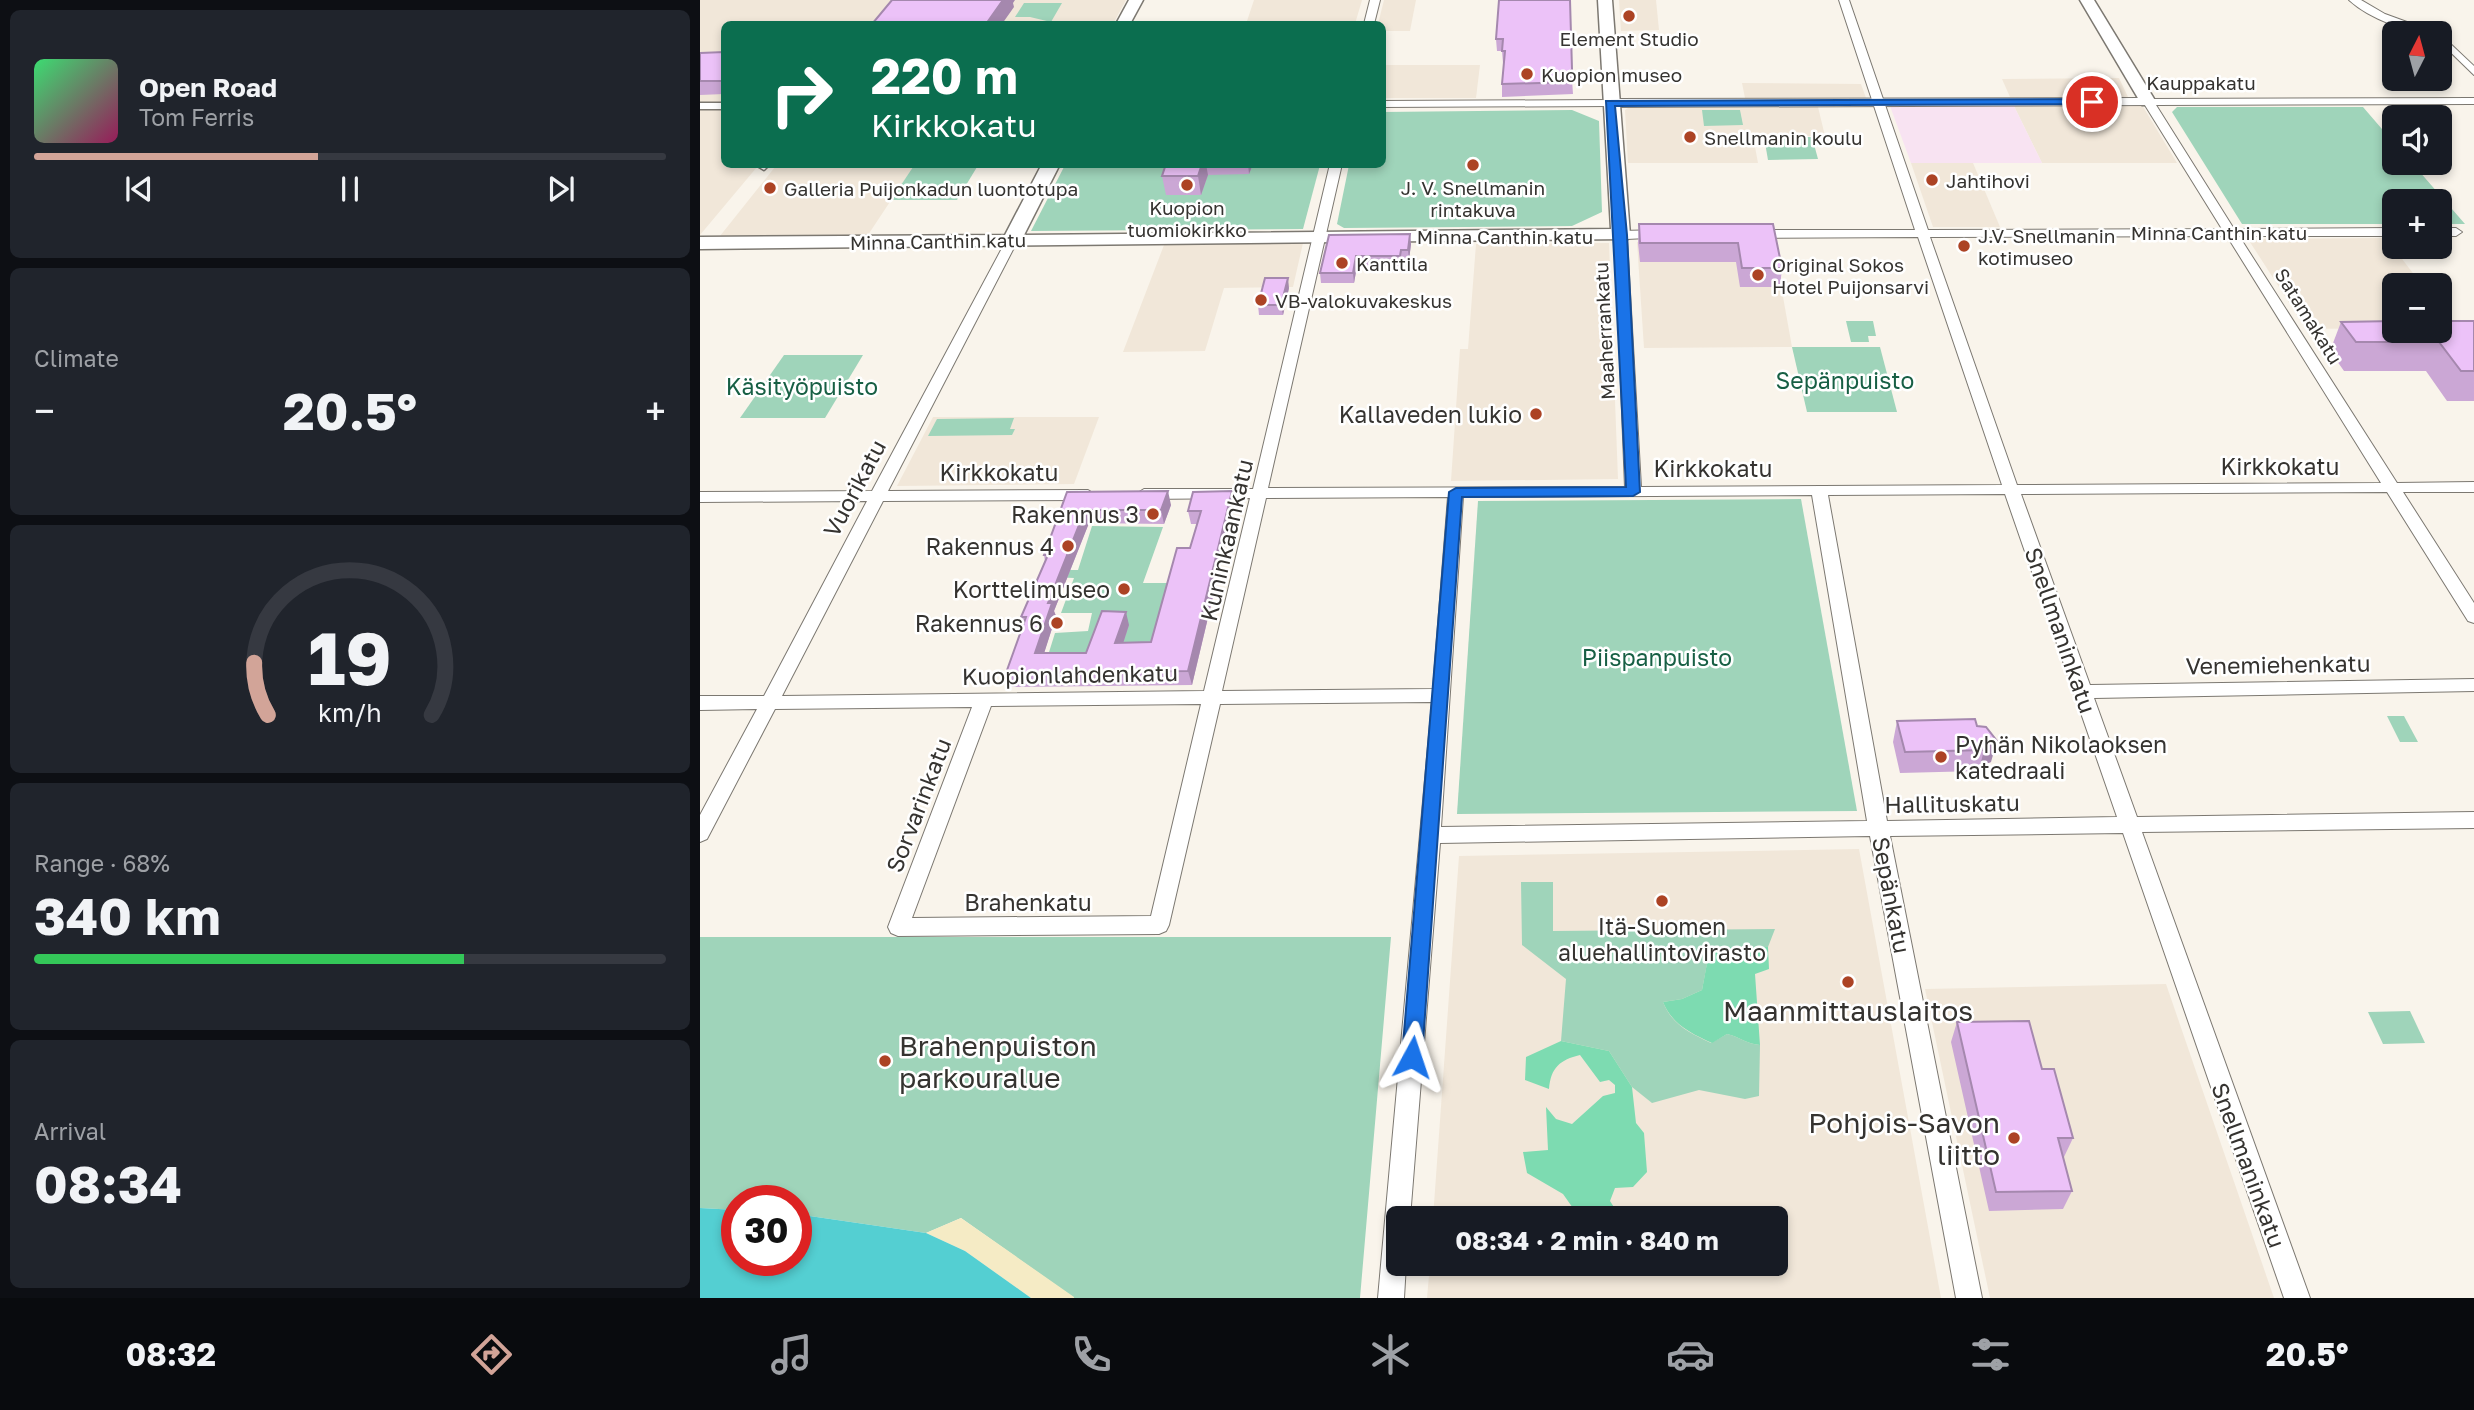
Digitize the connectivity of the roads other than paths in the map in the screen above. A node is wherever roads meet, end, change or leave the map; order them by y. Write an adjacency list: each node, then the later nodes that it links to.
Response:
1 (1136, 0): 7 (main road)
2 (1375, 0): 8 (street)
3 (1605, 0): 15 (main road, Maaherrankatu)
4 (1844, 0): 13 (street, Snellmaninkatu)
5 (2087, 0): 14 (main road, Satamakatu)
6 (2354, 0): 9 (street)
7 (1125, 21)
8 (1370, 21)
9 (2396, 21)
10 (2452, 49): 11 (street)
11 (2474, 72)
12 (2474, 101): 14 (street, Kauppakatu)
13 (1878, 102): 14 (street, Kauppakatu); 15 (street, Kauppakatu); 21 (street, Snellmaninkatu)
14 (2148, 102): 22 (street, Satamakatu)
15 (1610, 103): 16 (street, Kauppakatu); 28 (main road, Maaherrankatu)
16 (1386, 104)
17 (700, 106): 18 (street)
18 (721, 106)
19 (1049, 168): 30 (main road, Vuorikatu)
20 (1335, 168): 29 (street, Kuninkaankatu)
21 (1922, 232): 22 (street, Minna Canthin katu); 27 (street, Minna Canthin katu); 34 (street, Snellmaninkatu)
22 (2232, 232): 23 (street, Minna Canthin katu); 33 (street, Satamakatu)
23 (2382, 232)
24 (2452, 232): 25 (street)
25 (2456, 232)
26 (1676, 234): 28 (street, Minna Canthin katu)
27 (1737, 234)
28 (1621, 235): 29 (main road, Minna Canthin katu); 37 (street, Maaherrankatu)
29 (1319, 237): 30 (main road, Minna Canthin katu); 38 (street, Kuninkaankatu)
30 (1012, 240): 31 (main road, Minna Canthin katu); 41 (street, Vuorikatu)
31 (701, 244)
32 (2474, 487): 33 (street, Kirkkokatu)
33 (2392, 488): 34 (street, Kirkkokatu); 43 (street, Satamakatu)
34 (2012, 490): 35 (street, Kirkkokatu); 45 (street, Snellmaninkatu)
35 (1819, 491): 37 (street, Kirkkokatu); 53 (street, Sepänkatu)
36 (1456, 492): 37 (street, Kirkkokatu); 38 (street, Kirkkokatu); 46 (street)
37 (1633, 492)
38 (1260, 493): 39 (street, Kirkkokatu); 47 (street, Kuninkaankatu)
39 (1129, 494)
40 (1105, 495): 41 (street, Kirkkokatu)
41 (877, 496): 42 (street, Kirkkokatu); 50 (street, Vuorikatu)
42 (700, 497)
43 (2474, 617)
44 (2474, 685): 45 (street, Venemiehenkatu)
45 (2082, 692): 52 (street, Snellmaninkatu)
46 (1441, 695): 47 (street, Kuopionlahdenkatu); 55 (street)
47 (1212, 697): 48 (street, Kuopionlahdenkatu); 56 (street, Kuninkaankatu)
48 (984, 700): 50 (street, Kuopionlahdenkatu); 57 (street, Sorvarinkatu)
49 (700, 702): 50 (street, Kuopionlahdenkatu)
50 (769, 702): 54 (street, Vuorikatu)
51 (2474, 820): 52 (street, Hallituskatu)
52 (2128, 825): 53 (street, Hallituskatu); 62 (street, Snellmaninkatu)
53 (1879, 829): 55 (street, Hallituskatu); 61 (street, Sepänkatu)
54 (700, 834)
55 (1431, 835): 58 (street)
56 (1159, 925): 57 (street, Brahenkatu)
57 (898, 927)
58 (1399, 1206)
59 (1393, 1276): 60 (street)
60 (1391, 1298)
61 (1969, 1298)
62 (2297, 1298)

